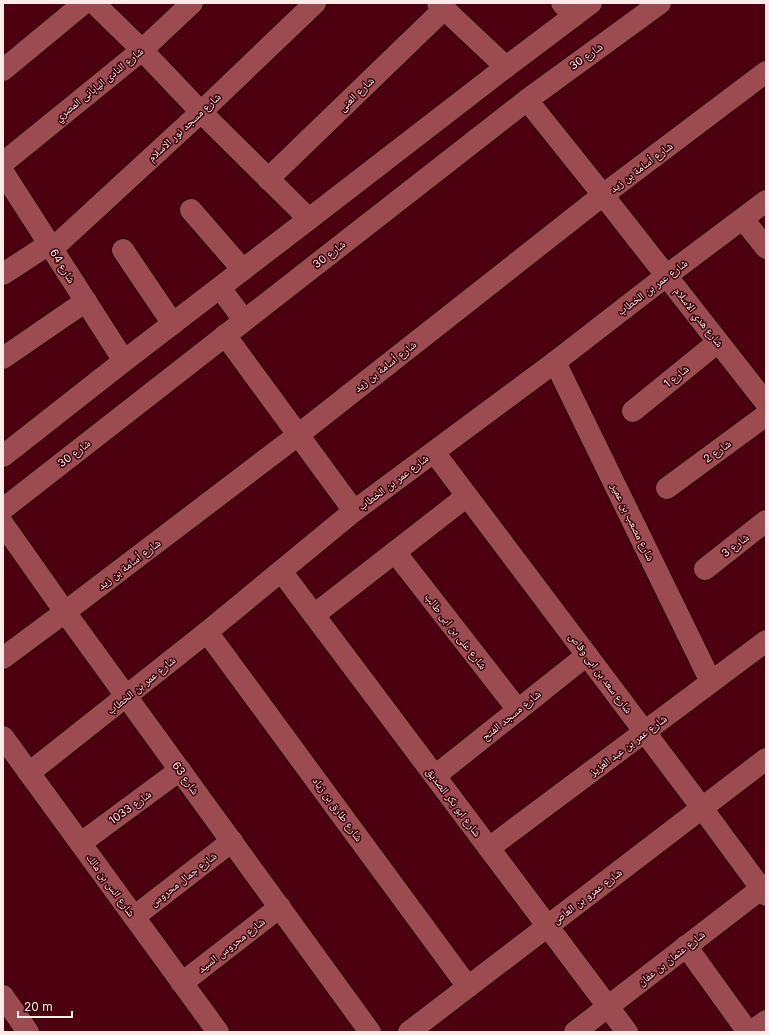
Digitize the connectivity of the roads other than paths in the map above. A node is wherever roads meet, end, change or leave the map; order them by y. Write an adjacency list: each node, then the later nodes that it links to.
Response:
1 (84, 3): 11 (street)
2 (94, 3): 9 (street)
3 (192, 3): 9 (street, شارع النادى اليابانى المصري)
4 (315, 3): 14 (street, شارع مسجد نور الاسلام)
5 (591, 3): 8 (street)
6 (660, 3): 13 (street, شارع 30)
7 (441, 6): 10 (street); 17 (street, شارع العنى)
8 (568, 10): 10 (street)
9 (142, 50): 14 (street); 15 (street, شارع النادى اليابانى المصري)
10 (506, 67): 21 (street)
11 (3, 70)
12 (766, 72): 18 (street, شارع أسامة بن زيد)
13 (527, 100): 18 (street, شارع هدي الاسلام); 31 (street, شارع 30)
14 (201, 112): 17 (street); 23 (street, شارع مسجد نور الاسلام)
15 (3, 163)
16 (3, 172): 23 (street, شارع 64)
17 (268, 179): 21 (street)
18 (603, 195): 28 (street, شارع هدي الاسلام); 41 (street, شارع أسامة بن زيد)
19 (766, 201): 22 (street, شارع عمر بن الخطاب)
20 (191, 210): 26 (street)
21 (309, 219): 26 (street)
22 (743, 219): 24 (street); 28 (street, شارع عمر بن الخطاب)
23 (51, 246): 27 (street, شارع مسجد نور الاسلام); 30 (street, شارع 64)
24 (766, 248)
25 (123, 250): 32 (street)
26 (243, 270): 29 (street)
27 (3, 274)
28 (666, 276): 34 (street, شارع هدي الاسلام); 37 (street, شارع عمر بن الخطاب)
29 (220, 288): 31 (street); 32 (street)
30 (86, 302): 35 (street); 36 (street, شارع 64)
31 (244, 320): 33 (street, شارع 30)
32 (173, 324): 36 (street)
33 (225, 335): 41 (street); 46 (street, شارع 30)
34 (718, 342): 38 (street, شارع هدي الاسلام); 39 (street, شارع 1)
35 (3, 358)
36 (124, 361): 43 (street)
37 (555, 362): 42 (street, شارع عمر بن الخطاب); 59 (street, شارع مصعب بن عمير)
38 (766, 403)
39 (633, 411)
40 (766, 415): 44 (street, شارع 2)
41 (298, 434): 47 (street); 53 (street, شارع أسامة بن زيد)
42 (434, 452): 45 (street, شارع سعد بن ابى وقاص); 47 (street, شارع عمر بن الخطاب)
43 (3, 456)
44 (667, 488)
45 (467, 496): 50 (street); 57 (street, شارع سعد بن ابى وقاص)
46 (3, 509)
47 (354, 511): 52 (street, شارع عمر بن الخطاب)
48 (766, 521): 51 (street, شارع 3)
49 (3, 524): 53 (street, شارع 63)
50 (395, 552): 54 (street); 61 (street, شارع على بن ابى طالب)
51 (705, 569)
52 (281, 571): 54 (street, شارع ابو بكر الصديق); 55 (street, شارع عمر بن الخطاب)
53 (66, 612): 58 (street, شارع أسامة بن زيد); 60 (street, شارع 63)
54 (314, 615): 67 (street, شارع ابو بكر الصديق)
55 (207, 632): 60 (street, شارع عمر بن الخطاب); 78 (street, شارع طارق بن زياد)
56 (766, 641): 59 (street, شارع عمر بن عبد العزيز)
57 (587, 655): 61 (street, شارع مسجد الفتح); 62 (street, شارع سعد بن ابى وقاص)
58 (3, 658)
59 (711, 682): 62 (street, شارع عمر بن عبد العزيز)
60 (127, 696): 65 (street, شارع 63); 66 (street, شارع عمر بن الخطاب)
61 (518, 710): 67 (street, شارع مسجد الفتح)
62 (645, 732): 68 (street, شارع سعد بن ابى وقاص); 71 (street, شارع عمر بن عبد العزيز)
63 (3, 738): 66 (street, شارع انس بن مالك)
64 (766, 759): 68 (street, شارع عمرو بن العاص)
65 (180, 770): 69 (street, شارع 63); 70 (street, شارع 1033)
66 (29, 774): 70 (street, شارع انس بن مالك)
67 (435, 776): 71 (street, شارع ابو بكر الصديق)
68 (702, 808): 72 (street, شارع سعد بن ابى وقاص); 75 (street, شارع عمرو بن العاص)
69 (232, 841): 73 (street, شارع 63); 74 (street, شارع جمال محروس)
70 (80, 844): 74 (street, شارع انس بن مالك)
71 (489, 848): 75 (street, شارع ابو بكر الصديق)
72 (764, 889): 76 (street, شارع عثمان بن عفان)
73 (280, 907): 77 (street, شارع محروس السيد); 84 (street, شارع 63)
74 (134, 917): 77 (street, شارع انس بن مالك)
75 (547, 926): 78 (street, شارع عمرو بن العاص); 80 (street, شارع ابو بكر الصديق)
76 (686, 946): 80 (street, شارع عثمان بن عفان); 88 (street)
77 (182, 983): 83 (street, شارع انس بن مالك)
78 (468, 987): 85 (street, شارع عمرو بن العاص)
79 (4, 998): 82 (street)
80 (608, 1007): 86 (street, شارع عثمان بن عفان); 87 (street, شارع ابو بكر الصديق)
81 (766, 1021): 89 (street)
82 (28, 1032)
83 (218, 1032)
84 (370, 1032)
85 (409, 1032)
86 (575, 1032)
87 (627, 1032)
88 (748, 1032)
89 (751, 1032)

